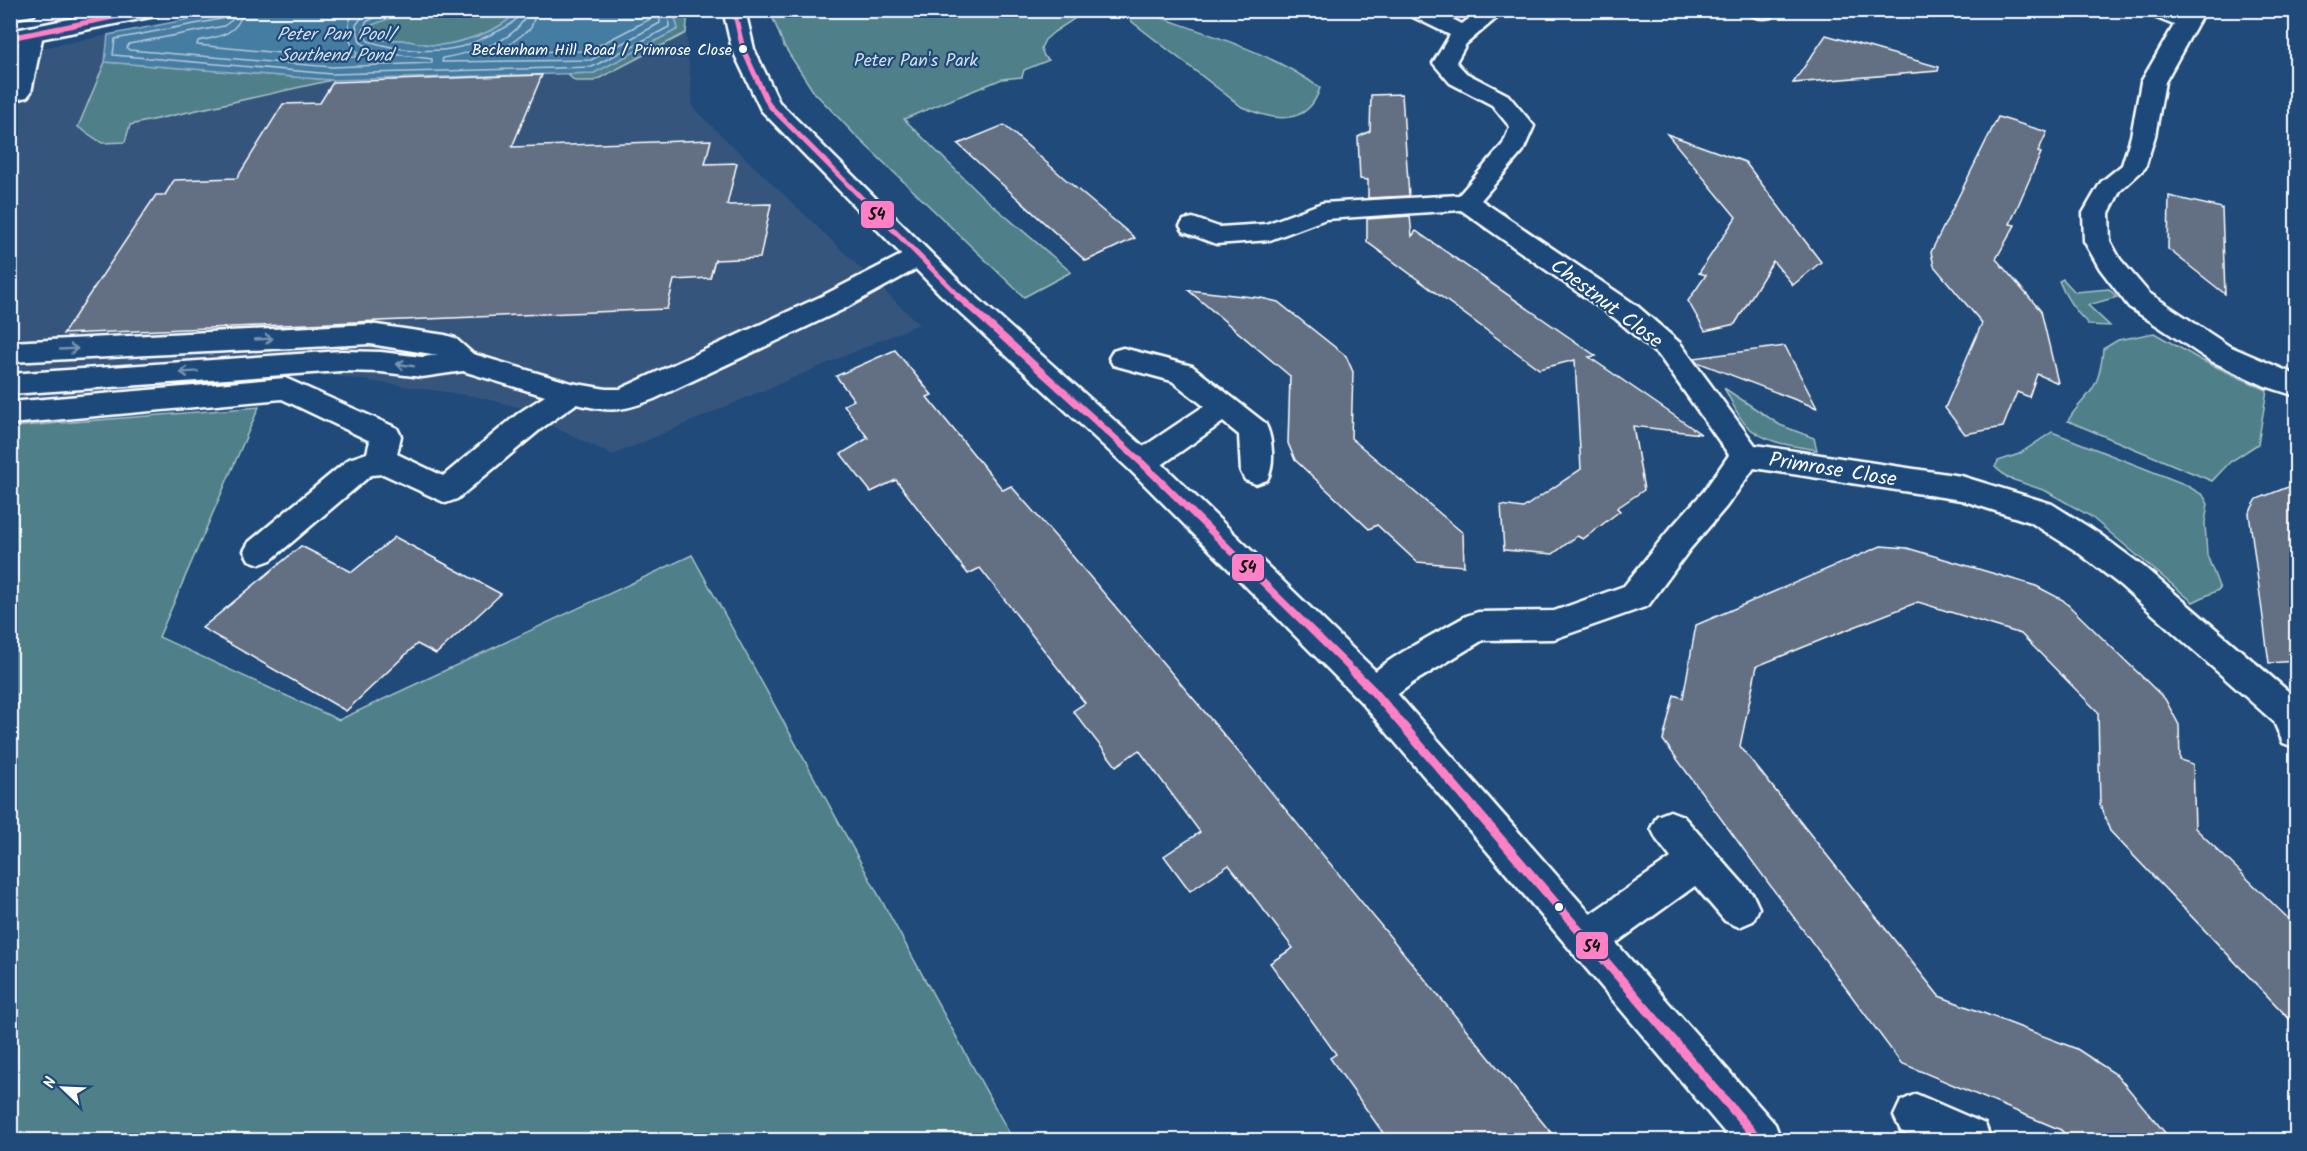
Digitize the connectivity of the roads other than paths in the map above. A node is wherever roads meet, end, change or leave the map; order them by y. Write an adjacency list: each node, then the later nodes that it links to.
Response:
1 (26, 10): 7 (street)
2 (150, 10): 10 (street)
3 (734, 10): 14 (street)
4 (1418, 10): 9 (street)
5 (1495, 10): 9 (street)
6 (2157, 10): 8 (street)
7 (10, 13)
8 (2190, 17): 19 (street)
9 (1464, 33): 12 (street)
10 (21, 36): 11 (street)
11 (19, 92)
12 (1466, 202): 13 (street); 23 (street, Chestnut Close)
13 (1193, 226)
14 (918, 257): 20 (street); 25 (street)
15 (10, 352): 17 (street, one-way to 17)
16 (1123, 357): 21 (street)
17 (463, 361): 18 (street, one-way to 18); 20 (street)
18 (10, 384)
19 (2296, 386)
20 (571, 393): 24 (street)
21 (1224, 407): 25 (street); 26 (street)
22 (10, 413): 24 (street)
23 (1746, 455): 28 (street, Primrose Close); 29 (street, Primrose Close)
24 (380, 461): 27 (street)
25 (1142, 463): 28 (street)
26 (1256, 472)
27 (260, 551)
28 (1374, 692): 33 (street)
29 (2296, 732)
30 (1670, 828): 31 (street)
31 (1699, 861): 32 (street); 33 (street)
32 (1739, 908)
33 (1587, 940): 35 (street)
34 (1916, 1116): 36 (street)
35 (1759, 1140)
36 (1969, 1140)

